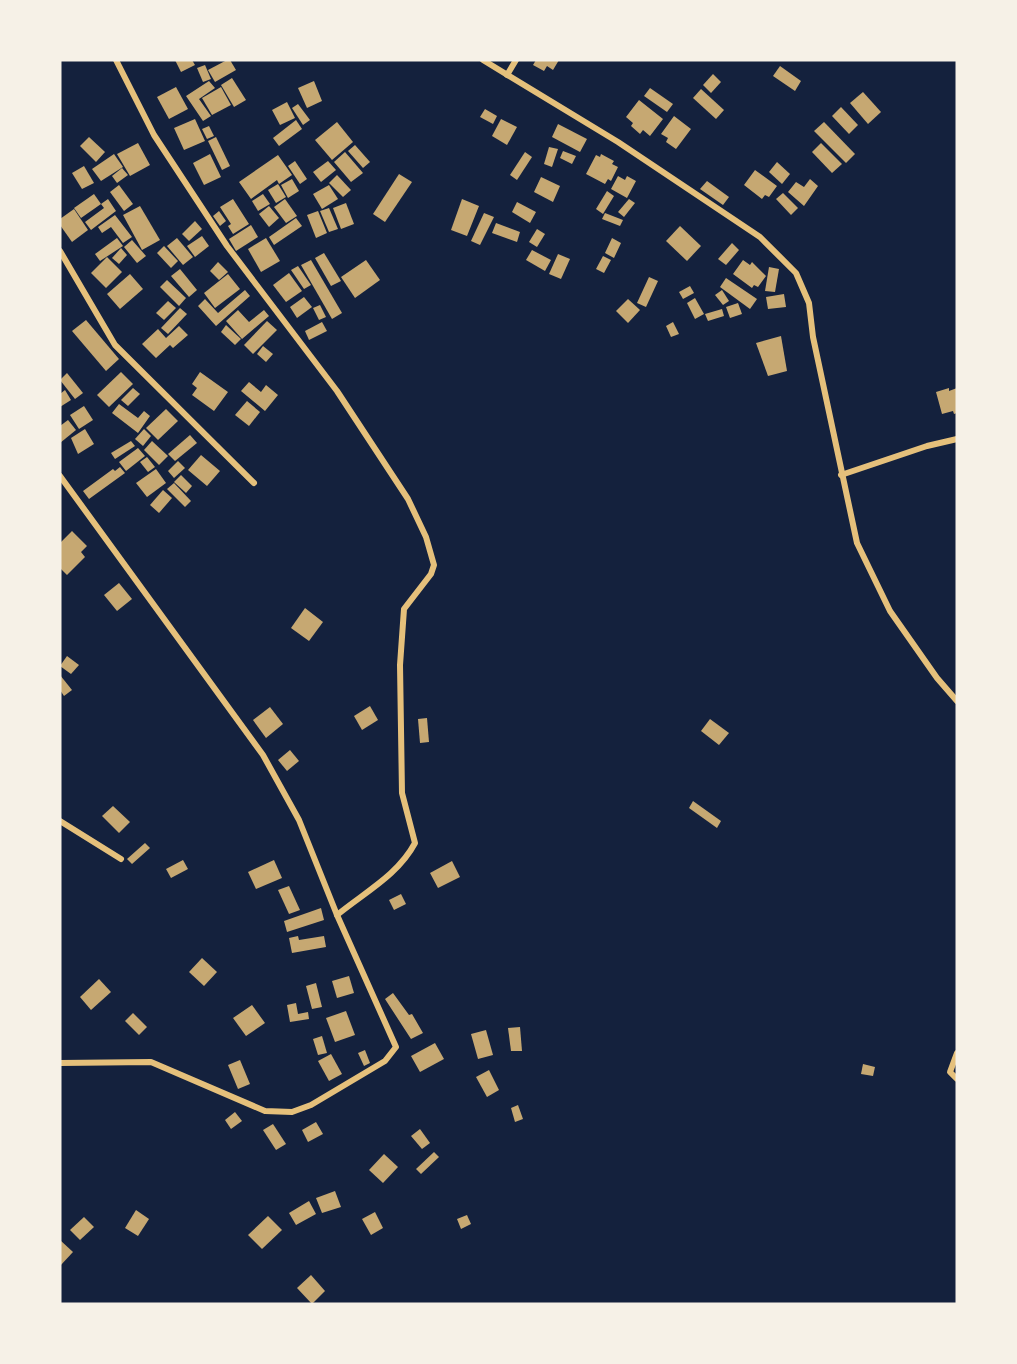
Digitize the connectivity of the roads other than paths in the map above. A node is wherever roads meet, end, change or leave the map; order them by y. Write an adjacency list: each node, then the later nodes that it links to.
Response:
1 (116, 60): 13 (street)
2 (483, 60): 4 (street)
3 (516, 60): 4 (street)
4 (507, 75): 7 (street)
5 (60, 251): 9 (street)
6 (957, 439): 7 (street)
7 (841, 475): 10 (street)
8 (60, 476): 13 (street)
9 (254, 483)
10 (957, 700)
11 (60, 820): 12 (street)
12 (122, 859)
13 (337, 915): 15 (street)
14 (957, 1053): 16 (street)
15 (60, 1063)
16 (957, 1079)

